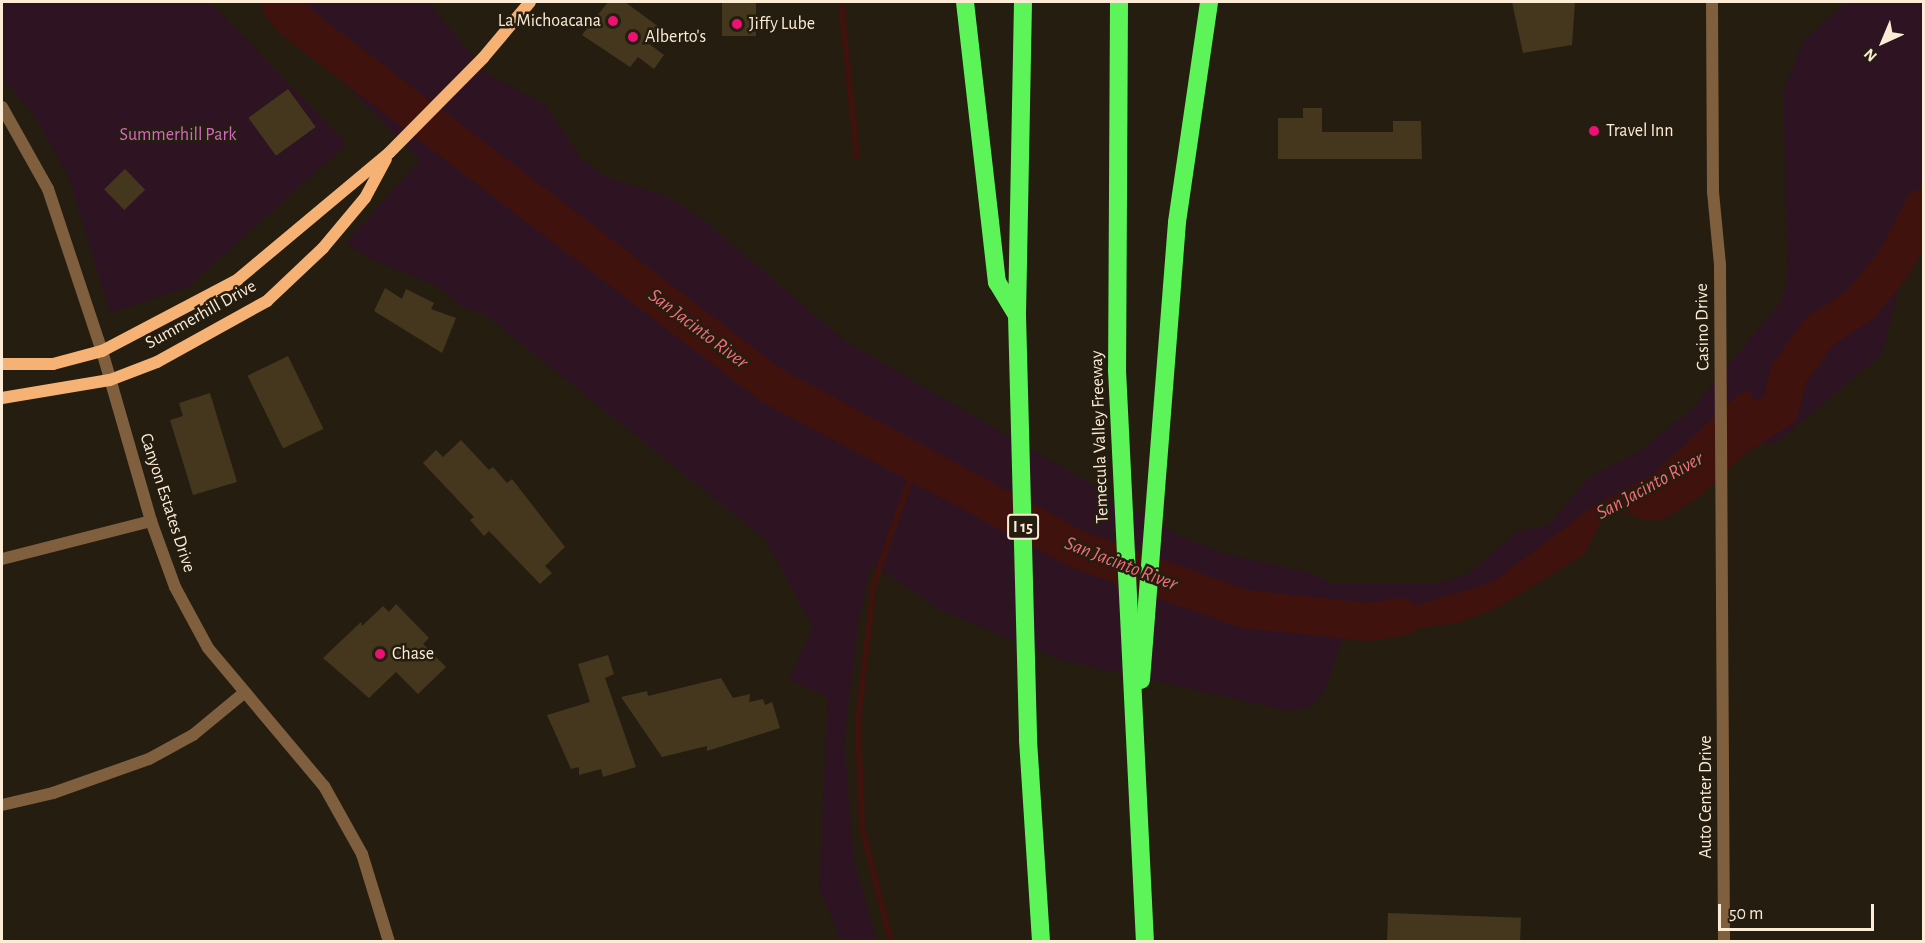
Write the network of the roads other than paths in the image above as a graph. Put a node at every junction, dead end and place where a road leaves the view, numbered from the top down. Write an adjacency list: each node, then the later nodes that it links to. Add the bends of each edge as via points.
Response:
1 (530, 2): 8 (main road, Summerhill Drive, via 483,58)
2 (965, 2): 9 (highway, via 997,282)
3 (1023, 2): 9 (highway, I 15)
4 (1119, 2): 18 (highway, Temecula Valley Freeway, via 1117,370)
5 (1209, 2): 18 (highway, via 1177,222)
6 (1712, 2): 16 (street, Casino Drive, via 1713,192 1720,265)
7 (2, 107): 10 (street, Canyon Estates Drive, via 48,189)
8 (389, 153): 10 (main road, Summerhill Drive, via 237,280); 12 (main road, Summerhill Drive, via 365,198 323,248 267,300 157,362)
9 (1017, 315): 21 (highway, I 15, via 1028,740)
10 (102, 351): 11 (main road, Summerhill Drive, via 53,364); 12 (street, Canyon Estates Drive)
11 (2, 364)
12 (110, 380): 13 (main road, Summerhill Drive); 14 (street, Canyon Estates Drive)
13 (2, 398)
14 (150, 521): 15 (street); 17 (street, Canyon Estates Drive, via 175,587 208,648)
15 (2, 559)
16 (1724, 652): 23 (street, Auto Center Drive)
17 (245, 692): 19 (street, via 193,735 149,759 53,793); 20 (street, Canyon Estates Drive, via 324,786 362,854)
18 (1135, 760): 22 (highway, Temecula Valley Freeway)
19 (2, 805)
20 (389, 942)
21 (1041, 942)
22 (1145, 942)
23 (1724, 942)

